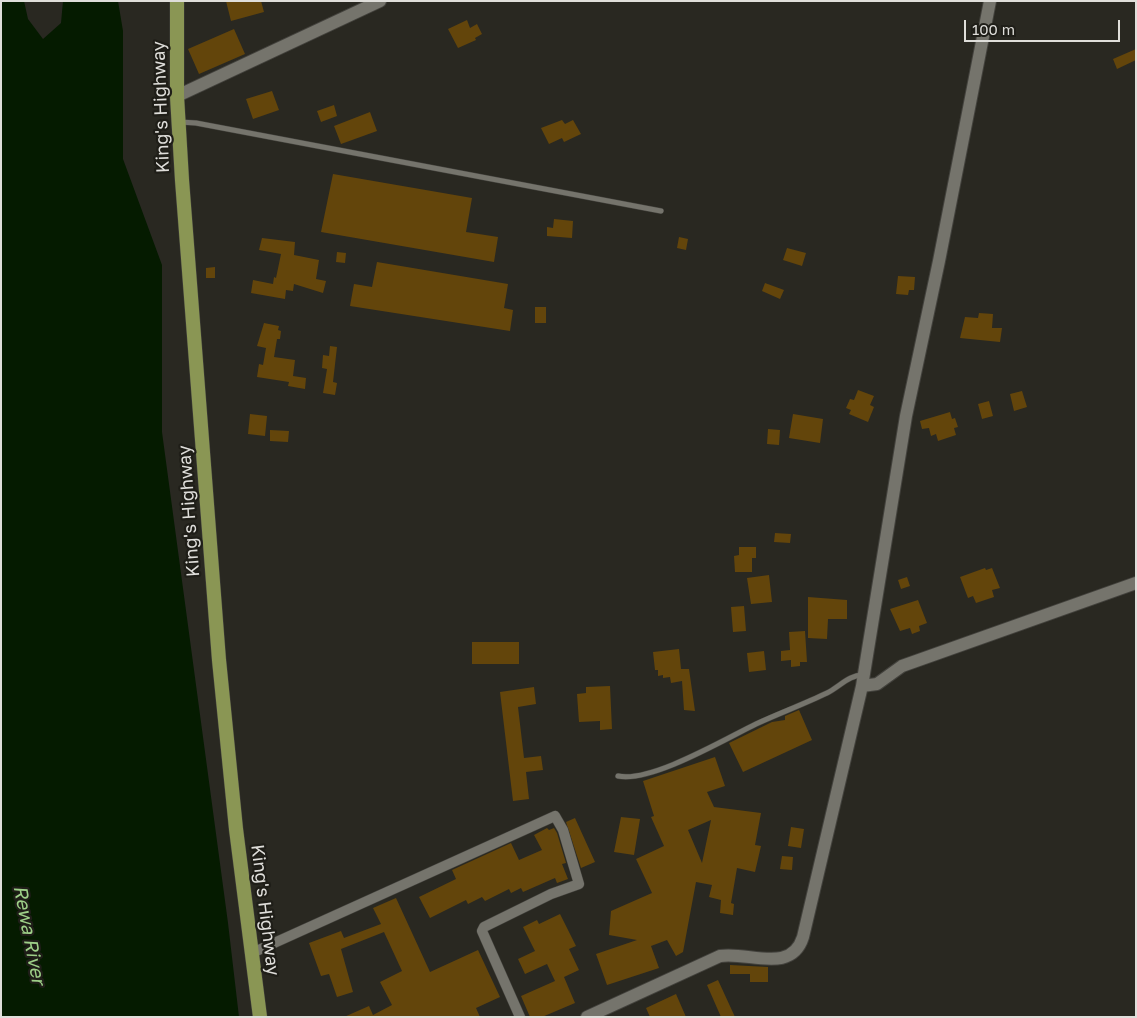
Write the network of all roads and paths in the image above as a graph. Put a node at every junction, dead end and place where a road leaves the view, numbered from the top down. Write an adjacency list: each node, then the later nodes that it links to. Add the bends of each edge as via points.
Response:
1 (177, 1): 4 (highway, King's Highway)
2 (380, 1): 4 (street)
3 (990, 1): 8 (street, via 906,416)
4 (177, 96): 5 (highway, King's Highway)
5 (178, 122): 6 (lane); 10 (highway, King's Highway, via 219,660)
6 (661, 211)
7 (1136, 583): 8 (street, via 902,666 877,684)
8 (863, 681): 9 (lane, via 851,677 829,692 706,750 642,776); 11 (street, via 804,937 796,951 789,957 763,959 731,954 720,956)
9 (618, 776)
10 (252, 953): 12 (highway, King's Highway); 13 (street, via 555,816 563,830 579,884 551,894 484,927 482,931)
11 (592, 1016)
12 (260, 1017)
13 (520, 1017)

